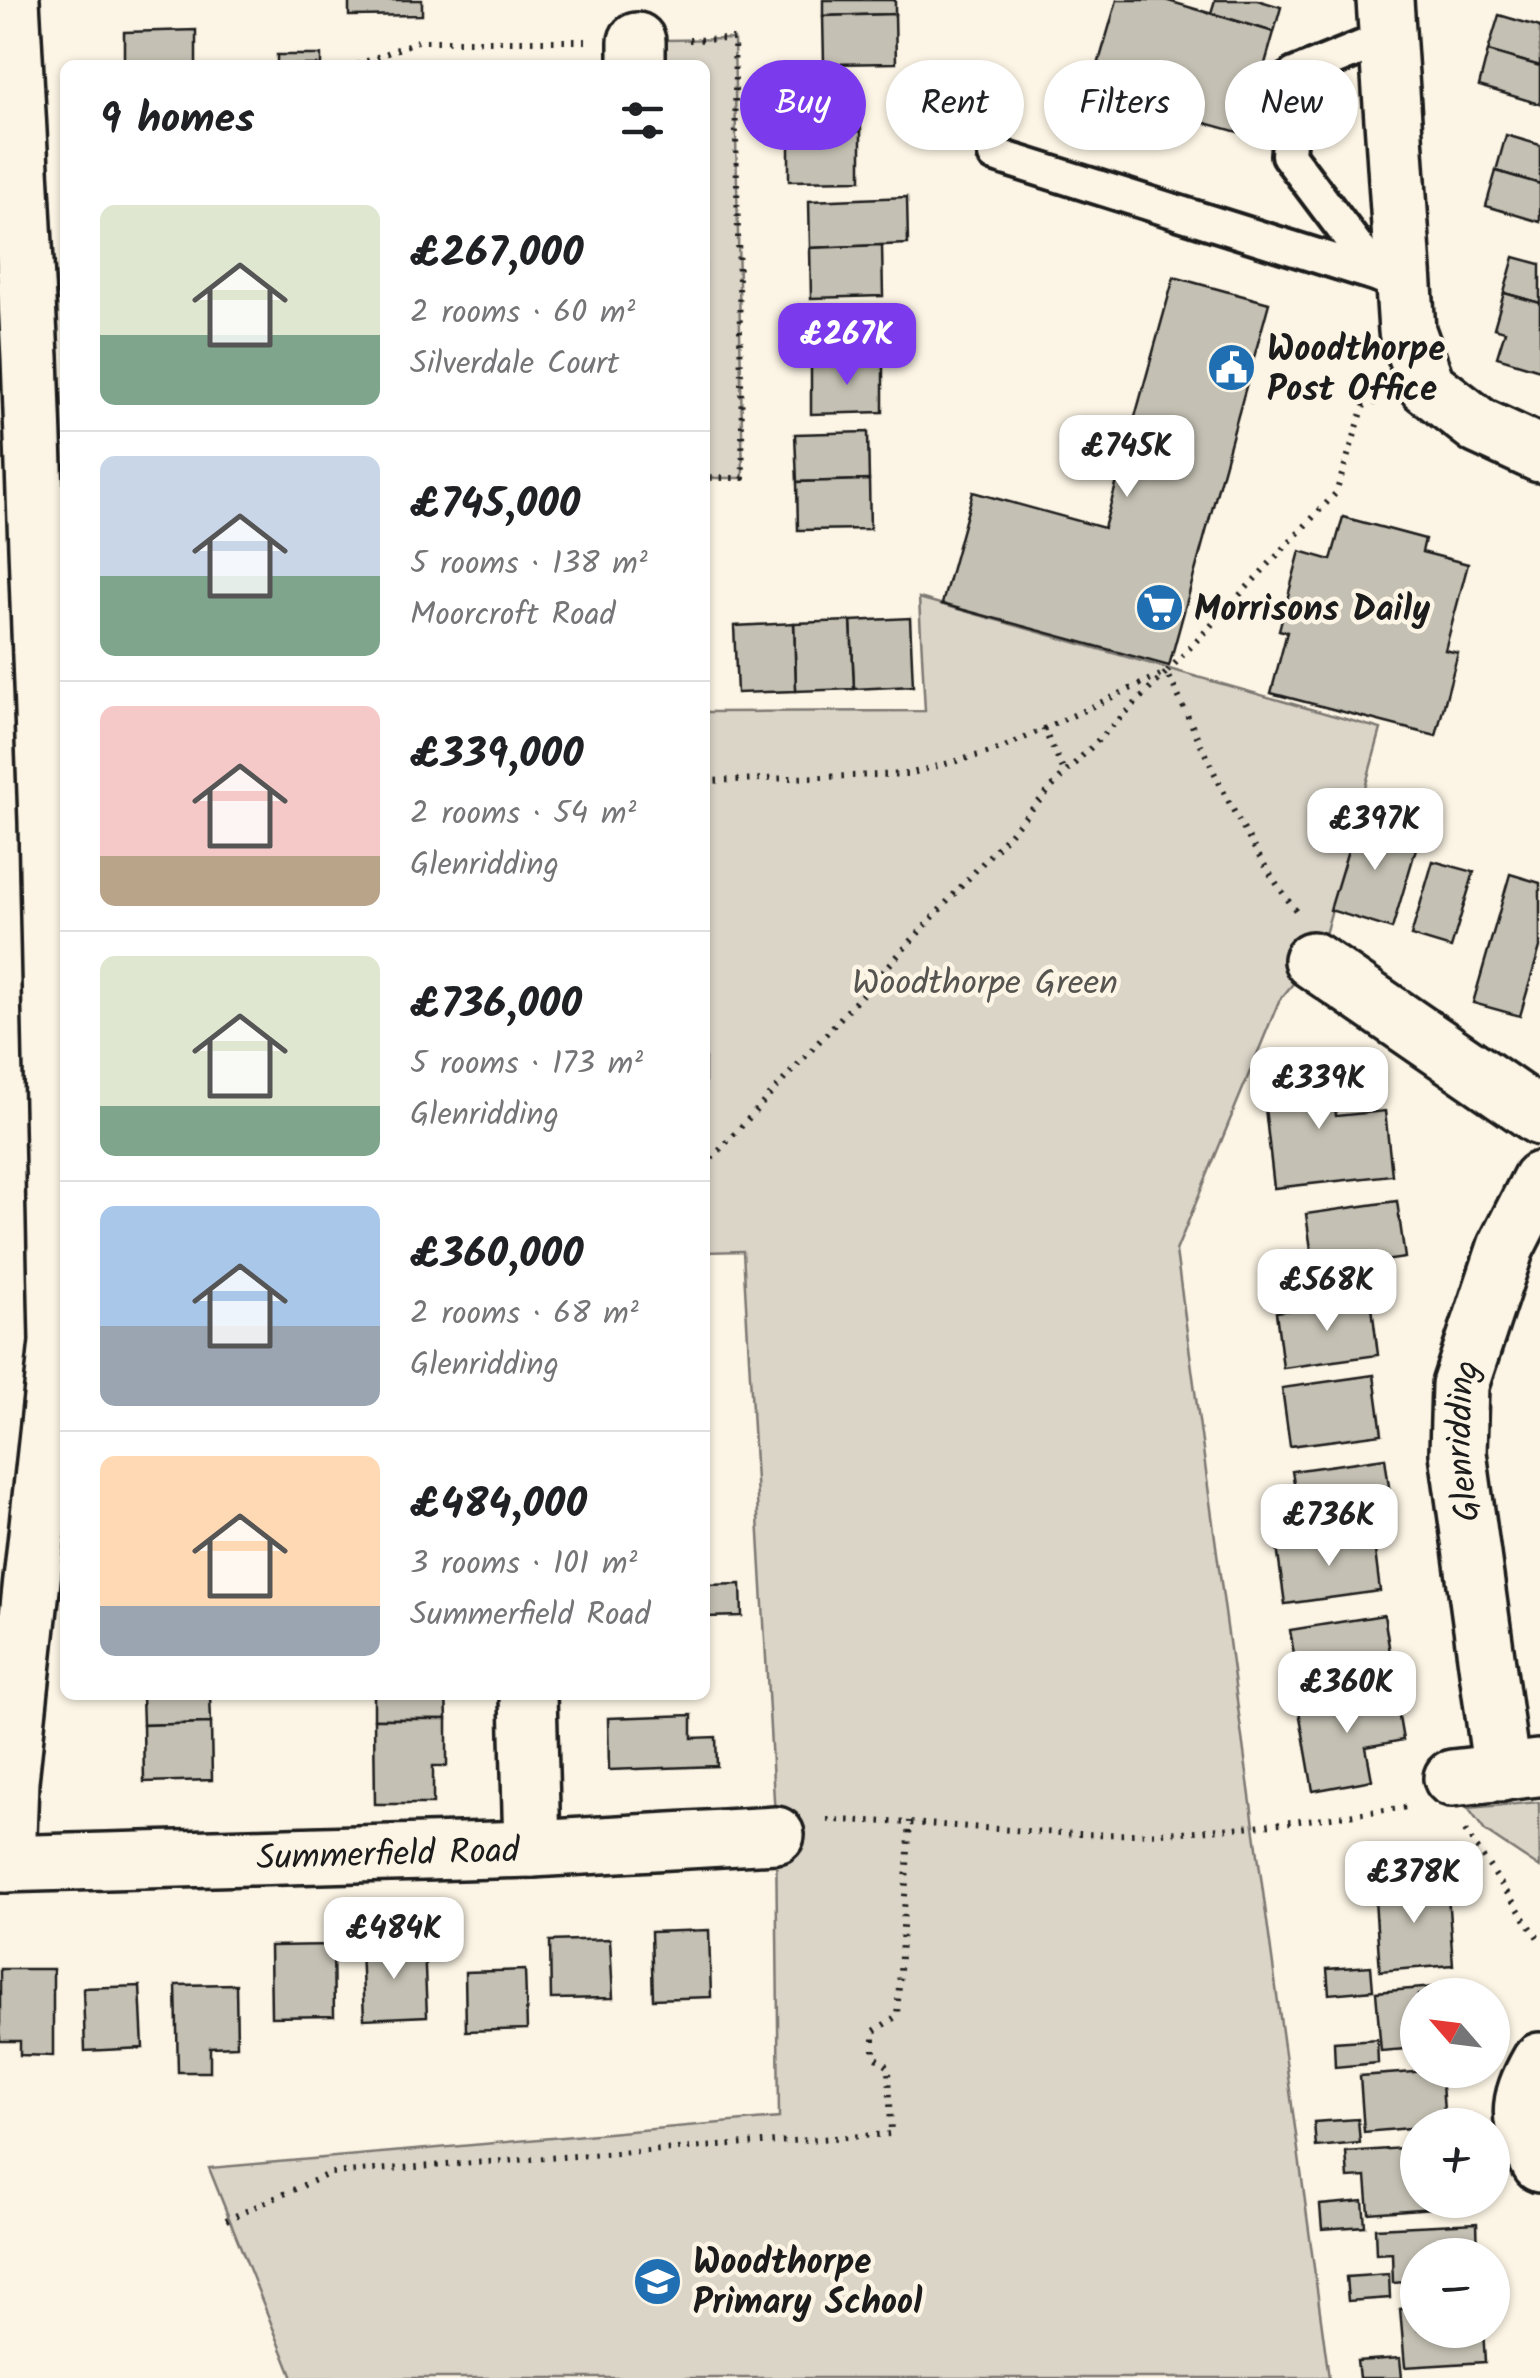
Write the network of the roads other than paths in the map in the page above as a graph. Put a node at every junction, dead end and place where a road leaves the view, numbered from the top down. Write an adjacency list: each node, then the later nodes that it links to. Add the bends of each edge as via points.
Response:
1 (11, 0): 5 (street)
2 (1387, 19): 4 (street); 4 (lane, via 1294,75 1288,155)
3 (995, 156): 4 (lane)
4 (1391, 280): 6 (street, via 1427,386 1479,426)
5 (47, 357): 7 (street)
6 (1540, 454)
7 (24, 821): 15 (street, via 58,1342)
8 (1312, 960): 9 (street)
9 (1540, 1118)
10 (1540, 1180): 12 (street, Glenridding, via 1506,1247 1460,1385 1458,1454)
11 (528, 1700): 14 (street)
12 (1485, 1780)
13 (776, 1835): 14 (street, Summerfield Road)
14 (532, 1849): 15 (street, Summerfield Road)
15 (3, 1864)
16 (1540, 2061): 17 (street, via 1523,2090 1523,2133)
17 (1540, 2164)

